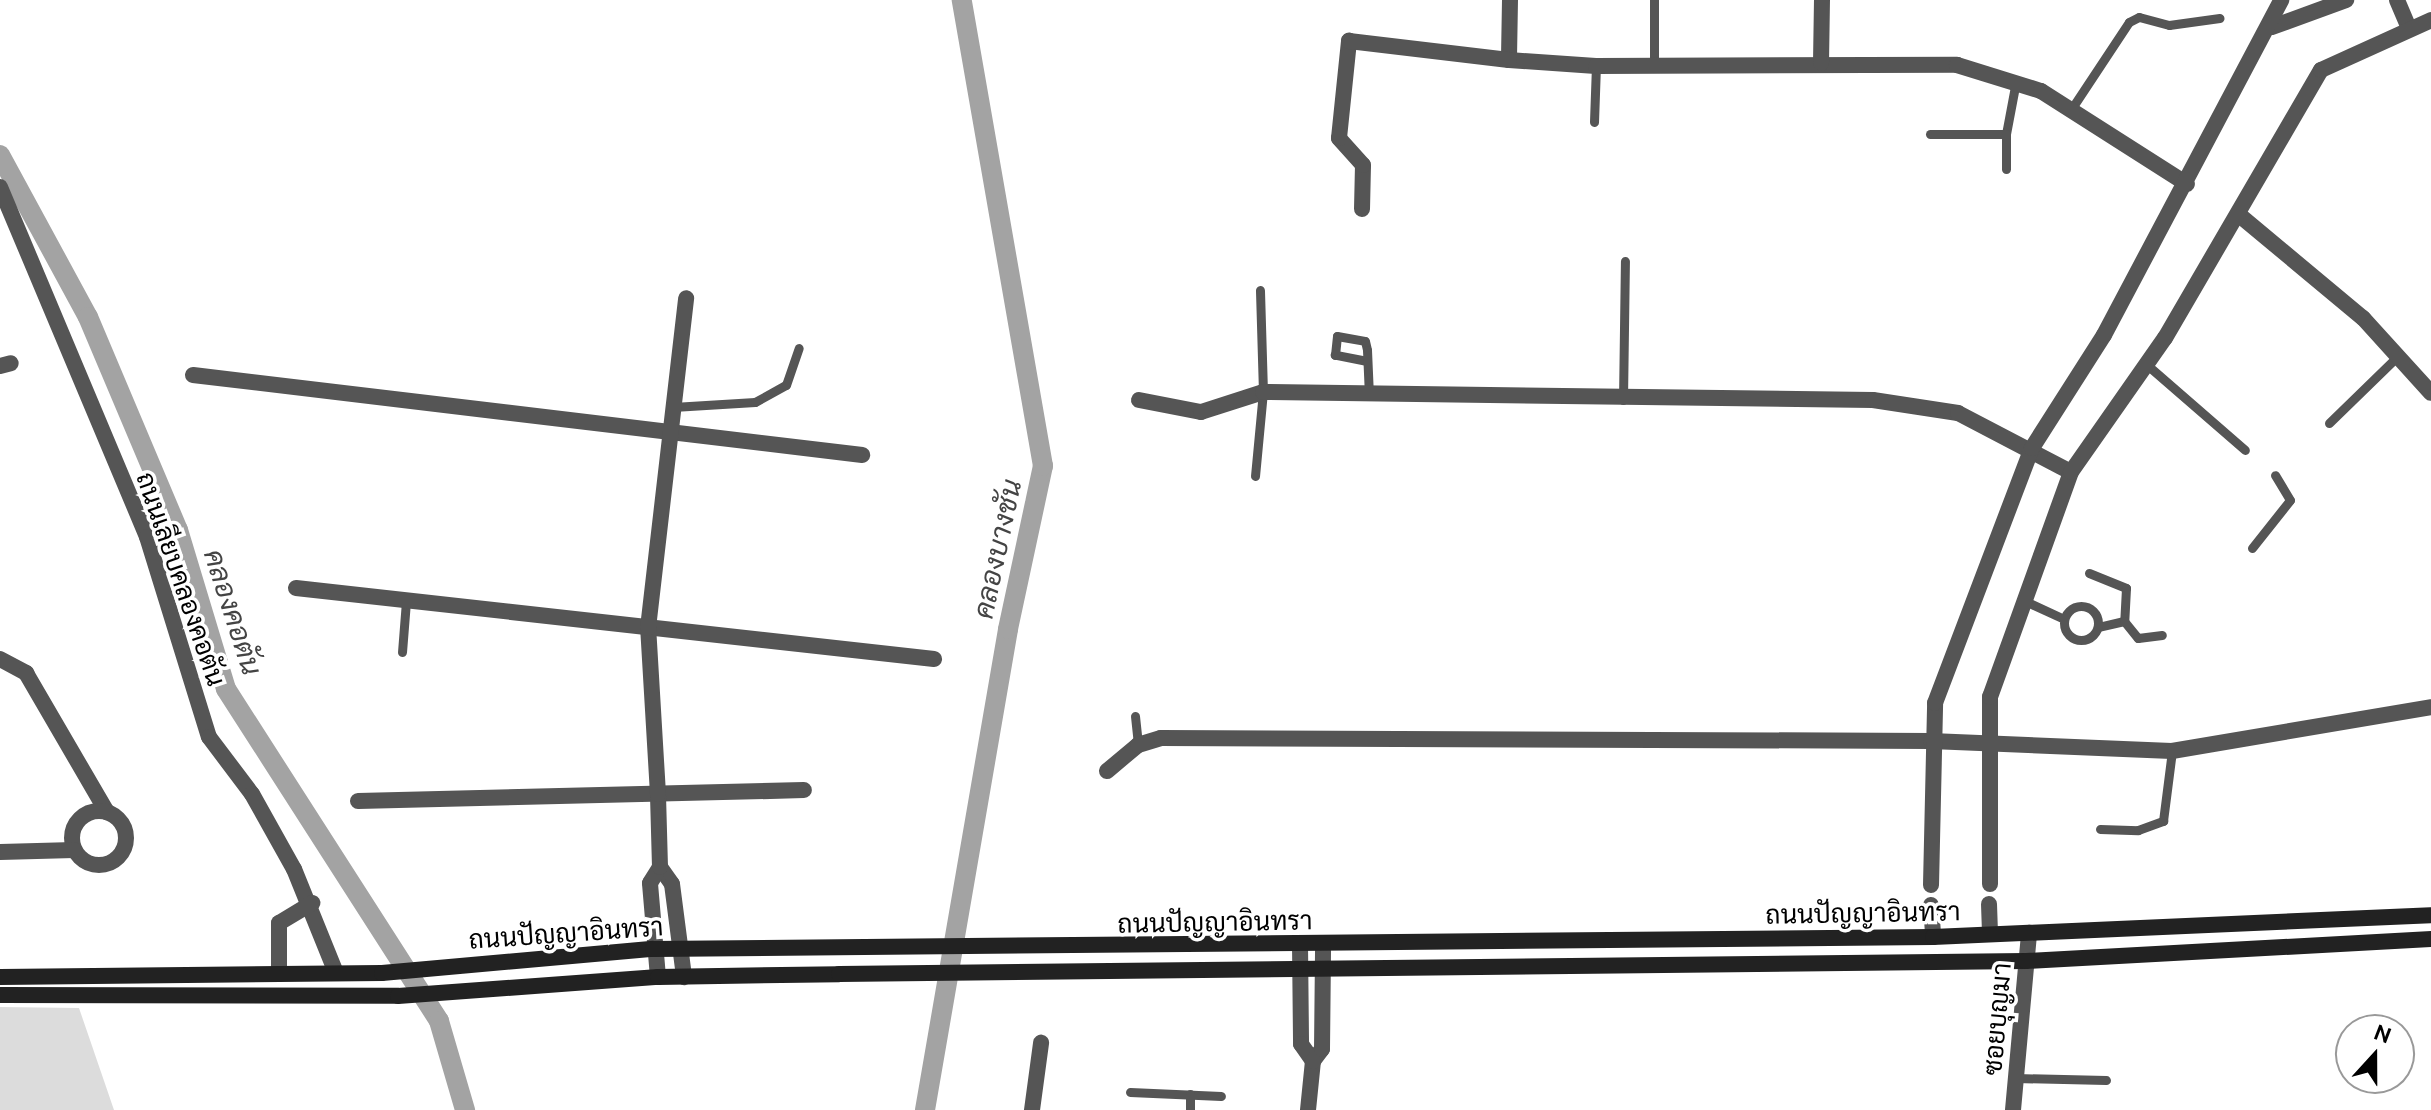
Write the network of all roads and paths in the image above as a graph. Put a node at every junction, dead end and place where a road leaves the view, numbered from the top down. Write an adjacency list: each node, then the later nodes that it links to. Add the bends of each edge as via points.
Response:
1 (1510, 0): 11 (street)
2 (1654, 0): 13 (lane)
3 (1822, 0): 12 (street)
4 (2281, 0): 9 (street)
5 (2346, 0): 9 (street)
6 (2397, 0): 10 (street)
7 (2220, 18): 16 (lane, via 2169,25 2139,17 2129,22)
8 (2431, 20): 10 (street)
9 (2272, 27): 21 (street)
10 (2409, 28): 24 (street, via 2321,70)
11 (1509, 60): 14 (street); 23 (street, via 1349,41 1339,138 1363,165)
12 (1821, 63): 13 (street); 15 (street, via 1957,65)
13 (1654, 65): 14 (street)
14 (1596, 66): 17 (lane)
15 (2016, 81): 16 (street); 19 (lane)
16 (2072, 108): 21 (street)
17 (1594, 122)
18 (1930, 134): 19 (lane)
19 (2006, 134): 20 (lane)
20 (2006, 169)
21 (2187, 184): 41 (street, via 2104,335)
22 (0, 187): 77 (street, ถนนเลียบคลองคอตัน, via 147,537 209,737 252,794)
23 (1362, 209)
24 (2238, 214): 29 (street, via 2317,275); 31 (street)
25 (1625, 261): 37 (lane)
26 (1260, 290): 33 (lane)
27 (686, 298): 38 (street)
28 (799, 348): 38 (lane, via 786,385 755,402)
29 (2398, 356): 34 (street); 39 (lane)
30 (1367, 361): 35 (lane)
31 (2146, 364): 42 (lane); 44 (street)
32 (193, 375): 40 (street)
33 (1263, 392): 35 (street); 36 (street, via 1201,412); 46 (lane)
34 (2431, 393)
35 (1369, 395): 37 (street)
36 (1139, 400)
37 (1623, 400): 41 (street, via 1925,404)
38 (673, 407): 40 (street)
39 (2329, 423)
40 (671, 433): 43 (street); 55 (street)
41 (2032, 448): 44 (street); 62 (street, via 1935,703)
42 (2245, 450)
43 (862, 455)
44 (2071, 472): 51 (street)
45 (2275, 475): 47 (lane, via 2290,500)
46 (1255, 476)
47 (2252, 548)
48 (2089, 573): 53 (lane, via 2126,588)
49 (296, 588): 50 (street)
50 (406, 601): 55 (street); 57 (lane)
51 (2025, 601): 52 (lane); 64 (street, via 1990,697)
52 (2064, 619): 54 (lane, via 2072,608 2086,607 2096,615); 54 (lane, via 2066,632 2077,640 2090,639)
53 (2124, 621): 54 (lane); 56 (lane, via 2138,638)
54 (2098, 627)
55 (648, 628): 59 (street); 68 (street)
56 (2162, 635)
57 (402, 652)
58 (0, 659): 70 (street, via 26,673)
59 (934, 659)
60 (2431, 707): 65 (street)
61 (1135, 716): 63 (lane)
62 (1931, 741): 63 (street, via 1161,738); 64 (street); 76 (street)
63 (1138, 745): 66 (street)
64 (1992, 745): 65 (street); 75 (street)
65 (2172, 751): 71 (lane, via 2163,821 2138,830)
66 (1107, 771)
67 (804, 790): 68 (street)
68 (658, 794): 69 (street); 74 (street)
69 (358, 801)
70 (107, 812): 72 (street, via 89,812 75,824); 72 (street, via 125,830 120,856 95,865)
71 (2100, 829)
72 (74, 850): 73 (street)
73 (0, 852)
74 (660, 867): 87 (street, via 672,884); 88 (street, via 650,883)
75 (1990, 884)
76 (1931, 885)
77 (312, 903): 91 (street, ถนนเลียบคลองคอตัน); 93 (street, via 279,923)
78 (1989, 904): 81 (street)
79 (1931, 905): 83 (street)
80 (2431, 915): 82 (main road, ถนนปัญญาอินทรา)
81 (1990, 933): 82 (main road, ถนนปัญญาอินทรา); 83 (main road, ถนนปัญญาอินทรา)
82 (2029, 933): 89 (street, ซอยบุญมา)
83 (1933, 937): 86 (main road, ถนนปัญญาอินทรา)
84 (2431, 939): 89 (main road, ถนนปัญญาอินทรา)
85 (1300, 944): 86 (main road, ถนนปัญญาอินทรา); 87 (main road, ถนนปัญญาอินทรา); 90 (street)
86 (1323, 945): 92 (street)
87 (680, 948): 88 (main road, ถนนปัญญาอินทรา); 97 (street)
88 (653, 949): 91 (main road, ถนนปัญญาอินทรา); 96 (street)
89 (2026, 961): 92 (main road, ถนนปัญญาอินทรา); 102 (street, ซอยบุญมา)
90 (1299, 971): 92 (main road, ถนนปัญญาอินทรา); 97 (main road, ถนนปัญญาอินทรา); 101 (street, via 1301,1044)
91 (336, 973): 93 (main road, ถนนปัญญาอินทรา)
92 (1320, 973): 101 (street, via 1322,1049)
93 (279, 974): 94 (main road, ถนนปัญญาอินทรา)
94 (123, 975): 95 (main road, ถนนปัญญาอินทรา); 99 (main road)
95 (0, 977)
96 (658, 977): 97 (main road, ถนนปัญญาอินทรา); 99 (main road, ถนนปัญญาอินทรา, via 398,996)
97 (684, 977)
98 (0, 995): 99 (main road, ถนนปัญญาอินทรา)
99 (122, 996)
100 (1041, 1043): 107 (street)
101 (1313, 1061): 109 (street)
102 (2016, 1078): 103 (lane); 110 (street, ซอยบุญมา)
103 (2106, 1080)
104 (1130, 1092): 105 (lane)
105 (1190, 1094): 106 (lane); 108 (lane)
106 (1221, 1096)
107 (1032, 1110)
108 (1190, 1110)
109 (1308, 1110)
110 (2013, 1110)

